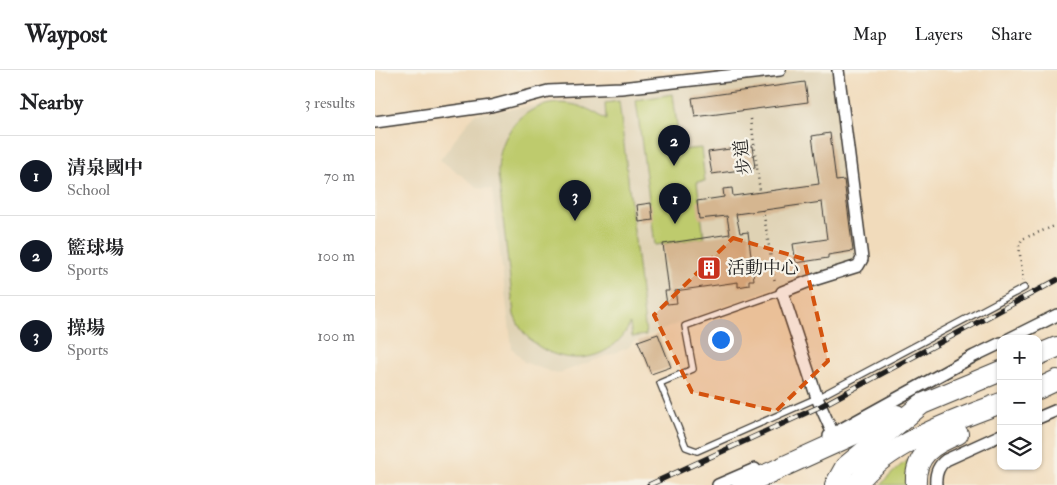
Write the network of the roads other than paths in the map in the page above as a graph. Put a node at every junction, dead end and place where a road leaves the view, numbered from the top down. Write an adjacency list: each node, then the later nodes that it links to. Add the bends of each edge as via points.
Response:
1 (780, 70): 3 (street, via 621,88 549,91 491,106)
2 (838, 70): 5 (street, via 862,259 858,266)
3 (375, 122)
4 (1024, 288): 14 (lane)
5 (782, 292): 14 (street); 14 (lane, via 685,326 693,369 660,383 685,448 697,451)
6 (1057, 315): 7 (street)
7 (1017, 335)
8 (997, 345): 20 (street)
9 (1057, 347): 10 (highway)
10 (1042, 353)
11 (997, 373): 15 (highway)
12 (1057, 380): 13 (highway)
13 (1042, 387)
14 (817, 398): 20 (street)
15 (922, 404): 23 (highway); 24 (highway, via 845,467)
16 (997, 405): 25 (highway, via 907,443 887,456)
17 (1057, 410): 19 (street)
18 (997, 412): 26 (highway, via 938,442 921,458)
19 (1042, 416)
20 (833, 434): 22 (street)
21 (997, 437): 27 (street, via 946,460 937,471)
22 (718, 485)
23 (743, 485)
24 (835, 485)
25 (856, 485)
26 (916, 485)
27 (936, 485)

